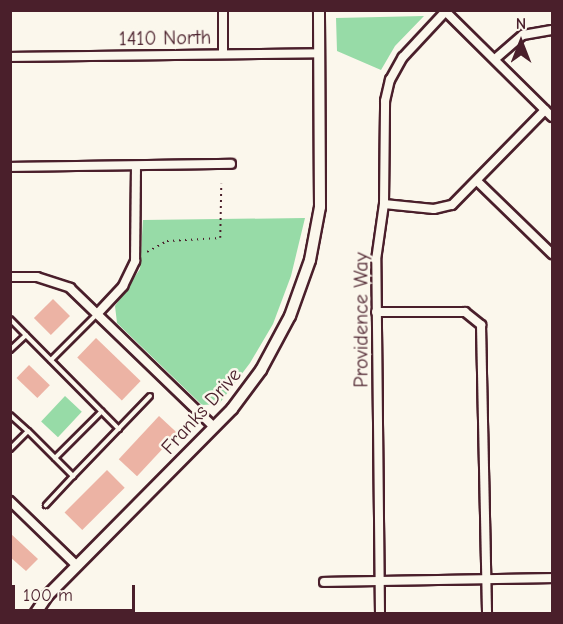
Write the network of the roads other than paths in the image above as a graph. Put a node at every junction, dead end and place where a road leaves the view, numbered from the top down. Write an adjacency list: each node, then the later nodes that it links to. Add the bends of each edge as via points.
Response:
1 (223, 10): 6 (street)
2 (319, 10): 5 (street, Franks Drive)
3 (445, 11): 8 (street); 15 (street, Providence Way, via 402,57 390,80 384,108)
4 (552, 30): 8 (street, via 523,35)
5 (319, 53): 6 (street, 1410 North); 27 (street, Franks Drive, via 321,189 310,260 272,352)
6 (223, 54): 7 (street, 1410 North)
7 (10, 57)
8 (495, 59): 9 (street)
9 (545, 110): 10 (street); 14 (street)
10 (552, 117)
11 (231, 164): 12 (street)
12 (136, 166): 13 (street); 19 (street, via 135,261 123,286)
13 (10, 167)
14 (477, 181): 15 (street, via 443,208); 16 (street)
15 (384, 204): 18 (street, Providence Way, via 376,260)
16 (552, 254)
17 (10, 277): 19 (street, via 59,283)
18 (376, 312): 37 (street, via 461,312 476,318 483,334); 38 (street, Providence Way)
19 (98, 313): 23 (lane); 27 (street)
20 (10, 319): 21 (lane)
21 (26, 335): 22 (lane); 23 (lane)
22 (10, 350)
23 (51, 360): 25 (lane)
24 (150, 396): 28 (lane)
25 (102, 411): 28 (lane); 31 (lane)
26 (10, 414): 29 (lane)
27 (214, 428): 35 (street, Franks Drive)
28 (119, 429): 32 (lane)
29 (28, 431): 30 (lane); 31 (lane)
30 (10, 449)
31 (56, 458): 32 (lane)
32 (73, 476): 34 (lane)
33 (10, 501): 35 (street)
34 (46, 505)
35 (77, 566): 40 (street, Franks Drive)
36 (552, 578): 37 (street)
37 (487, 579): 38 (street); 42 (street)
38 (380, 580): 39 (street); 41 (street, Providence Way)
39 (324, 582)
40 (35, 614)
41 (380, 614)
42 (488, 614)

